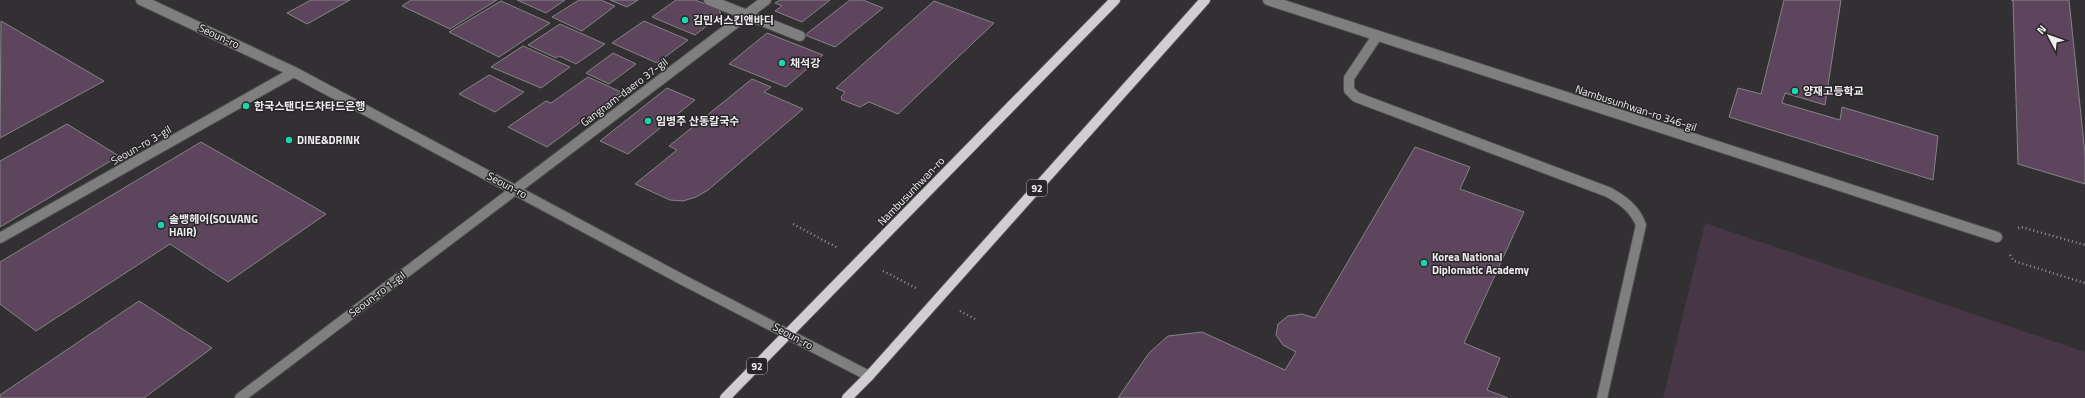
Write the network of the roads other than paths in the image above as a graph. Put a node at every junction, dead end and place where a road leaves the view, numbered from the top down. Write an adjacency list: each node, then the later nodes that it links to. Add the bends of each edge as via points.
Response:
1 (141, 0): 10 (street, Seoun-ro)
2 (709, 0): 7 (street)
3 (766, 0): 7 (street, Gangnam-daero 37-gil)
4 (1115, 0): 14 (main road, Nambusunhwan-ro / 92)
5 (1205, 0): 15 (main road, 92)
6 (1268, 0): 9 (street, Nambusunhwan-ro 346-gil)
7 (747, 14): 8 (street); 11 (street, Gangnam-daero 37-gil)
8 (800, 36)
9 (1377, 36): 12 (street, Nambusunhwan-ro 346-gil); 19 (street, via 1349,78 1349,90 1356,97 1608,192 1625,202 1637,216 1641,225)
10 (294, 72): 11 (street, Seoun-ro); 13 (street, Seoun-ro 3-gil)
11 (515, 189): 14 (street, Seoun-ro, via 683,280); 16 (street, Seoun-ro 1-gil)
12 (1997, 237)
13 (0, 238)
14 (790, 334): 15 (street, Seoun-ro); 17 (main road, Nambusunhwan-ro / 92)
15 (869, 376): 18 (main road, 92)
16 (240, 398)
17 (725, 398)
18 (847, 398)
19 (1602, 398)

